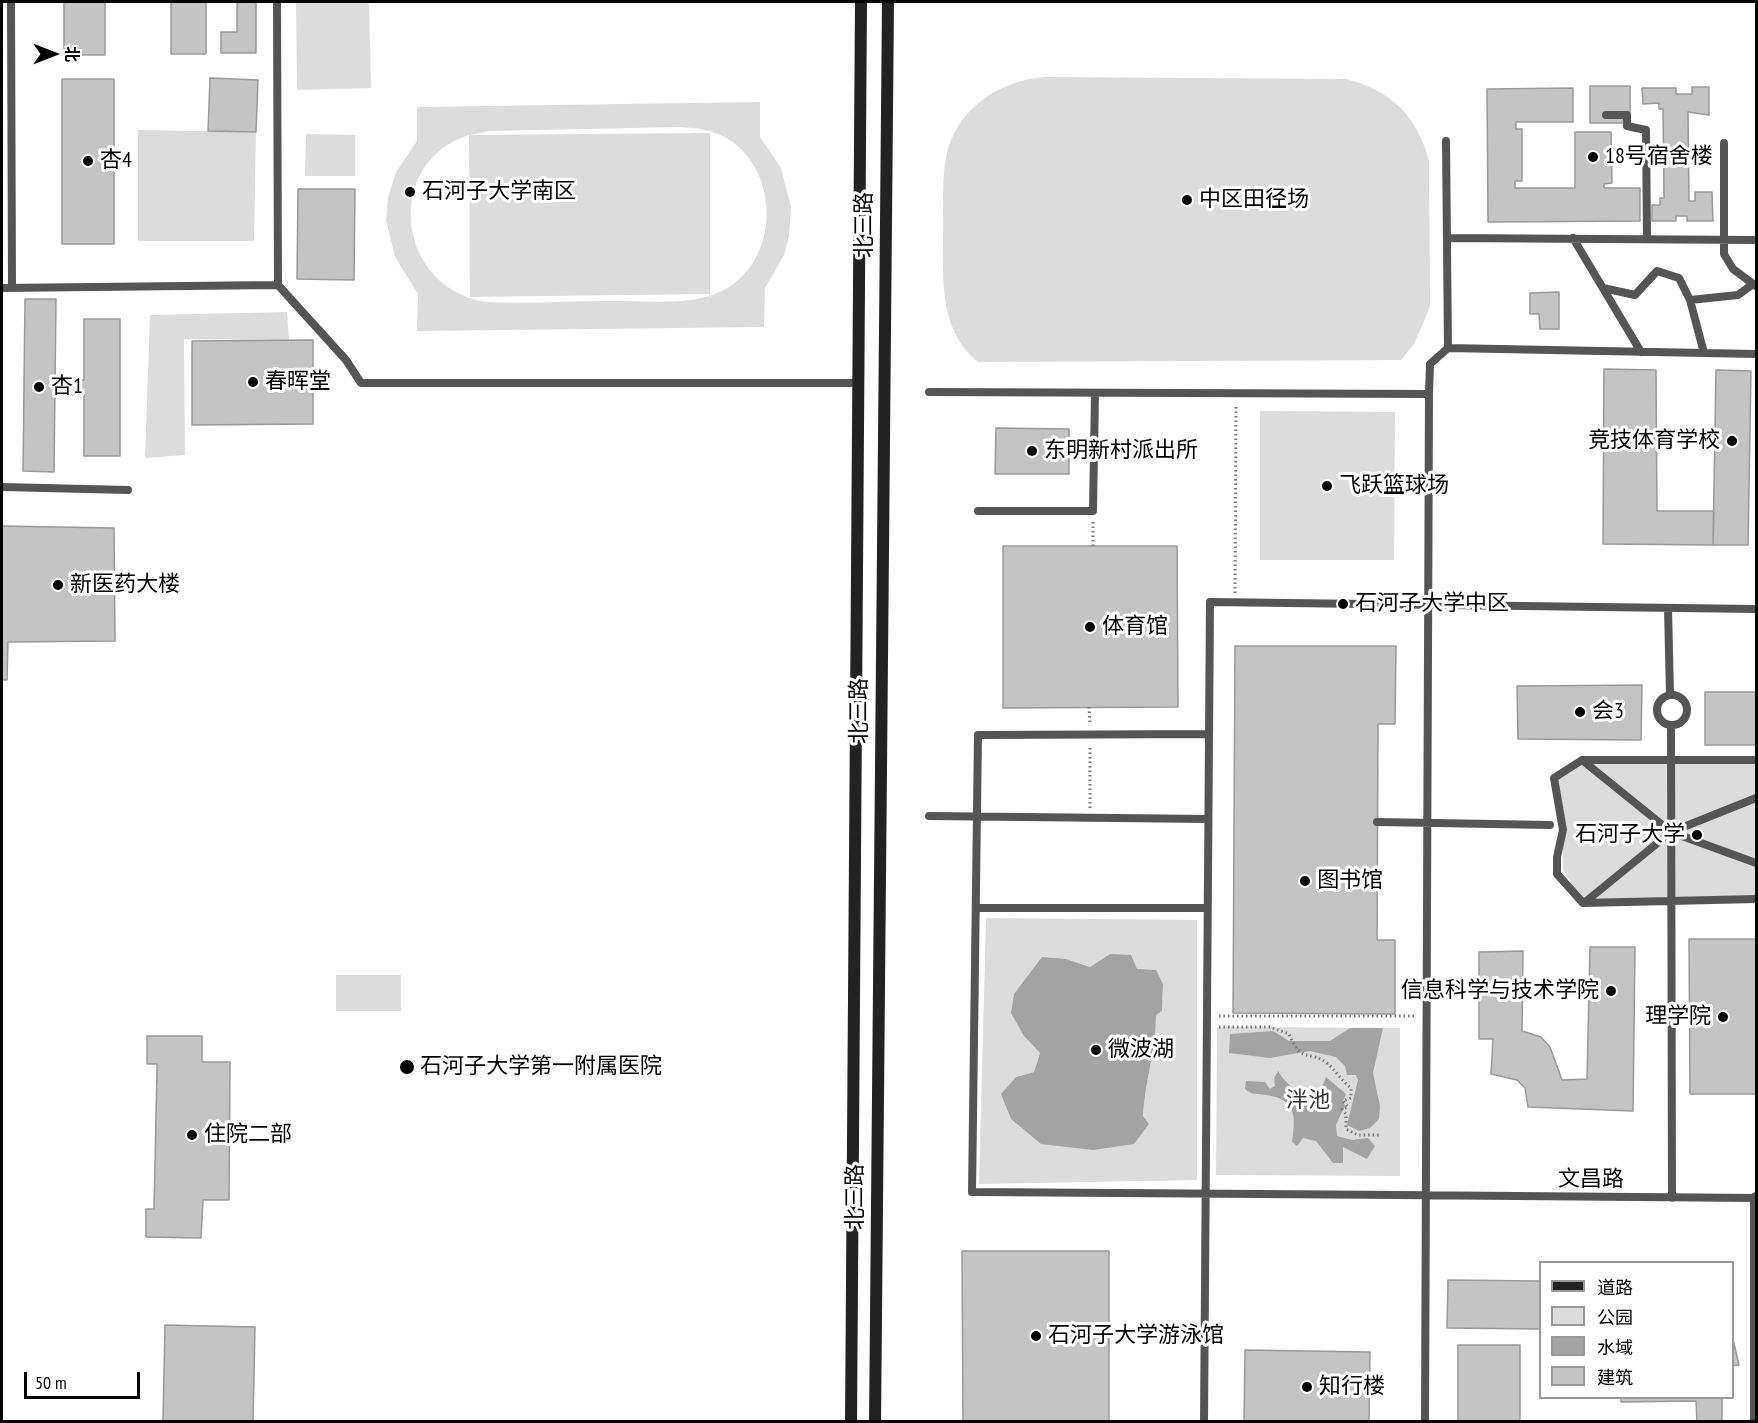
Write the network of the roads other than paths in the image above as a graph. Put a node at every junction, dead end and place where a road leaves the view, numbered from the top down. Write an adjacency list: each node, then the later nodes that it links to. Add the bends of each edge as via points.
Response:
1 (11, 2): 16 (lane)
2 (277, 2): 13 (lane)
3 (861, 2): 23 (main road, 北三路)
4 (888, 2): 58 (main road, 北三路)
5 (1606, 115): 10 (lane, via 1627,115 1627,126 1646,130)
6 (1446, 141): 8 (lane)
7 (1724, 143): 11 (lane)
8 (1448, 238): 9 (lane); 19 (lane)
9 (1573, 238): 10 (lane); 17 (lane)
10 (1647, 239): 11 (lane)
11 (1723, 239): 12 (lane); 14 (lane, via 1724,254 1732,268)
12 (1756, 240)
13 (278, 285): 16 (lane); 23 (lane, via 346,360 361,383)
14 (1755, 285): 18 (lane, via 1738,295)
15 (2, 288): 16 (lane)
16 (12, 288)
17 (1603, 288): 18 (lane, via 1635,295 1657,271 1679,278); 20 (lane)
18 (1690, 300): 21 (lane)
19 (1448, 348): 20 (lane); 26 (lane, via 1430,364)
20 (1641, 352): 21 (lane)
21 (1704, 353): 22 (lane)
22 (1756, 354)
23 (857, 383): 57 (main road, 北三路)
24 (929, 392): 25 (lane)
25 (1095, 393): 26 (lane); 29 (lane, via 1094,511)
26 (1429, 394): 30 (lane)
27 (2, 487): 28 (lane)
28 (128, 490)
29 (978, 511)
30 (1430, 605): 31 (lane); 35 (lane, via 1210,602); 44 (lane)
31 (1668, 608): 32 (lane); 33 (lane)
32 (1756, 609)
33 (1670, 695): 34 (lane, via 1659,702 1657,710 1663,722); 34 (lane, via 1680,698 1686,707 1681,721)
34 (1671, 725): 37 (lane)
35 (1209, 734): 41 (lane, via 978,735); 42 (lane)
36 (1582, 760): 37 (lane); 46 (lane); 50 (lane, via 1554,778 1563,830 1557,874)
37 (1671, 760): 38 (lane); 46 (lane)
38 (1756, 760)
39 (1756, 798): 46 (lane)
40 (929, 816): 41 (lane)
41 (977, 817): 42 (lane); 51 (lane)
42 (1208, 819): 52 (lane)
43 (1377, 822): 44 (lane)
44 (1428, 823): 45 (lane); 54 (lane)
45 (1550, 825)
46 (1671, 832): 47 (lane); 49 (lane); 50 (lane)
47 (1756, 863)
48 (1756, 899): 49 (lane)
49 (1672, 901): 50 (lane); 55 (lane)
50 (1583, 903)
51 (976, 908): 52 (lane); 53 (lane, 文昌路, via 972,1192)
52 (1207, 908): 53 (lane)
53 (1206, 1192): 54 (lane, 文昌路); 59 (lane)
54 (1426, 1198): 55 (lane, 文昌路); 60 (lane)
55 (1672, 1198): 56 (lane, 文昌路)
56 (1756, 1198): 61 (street)
57 (851, 1422)
58 (875, 1422)
59 (1204, 1422)
60 (1425, 1422)
61 (1756, 1422)

